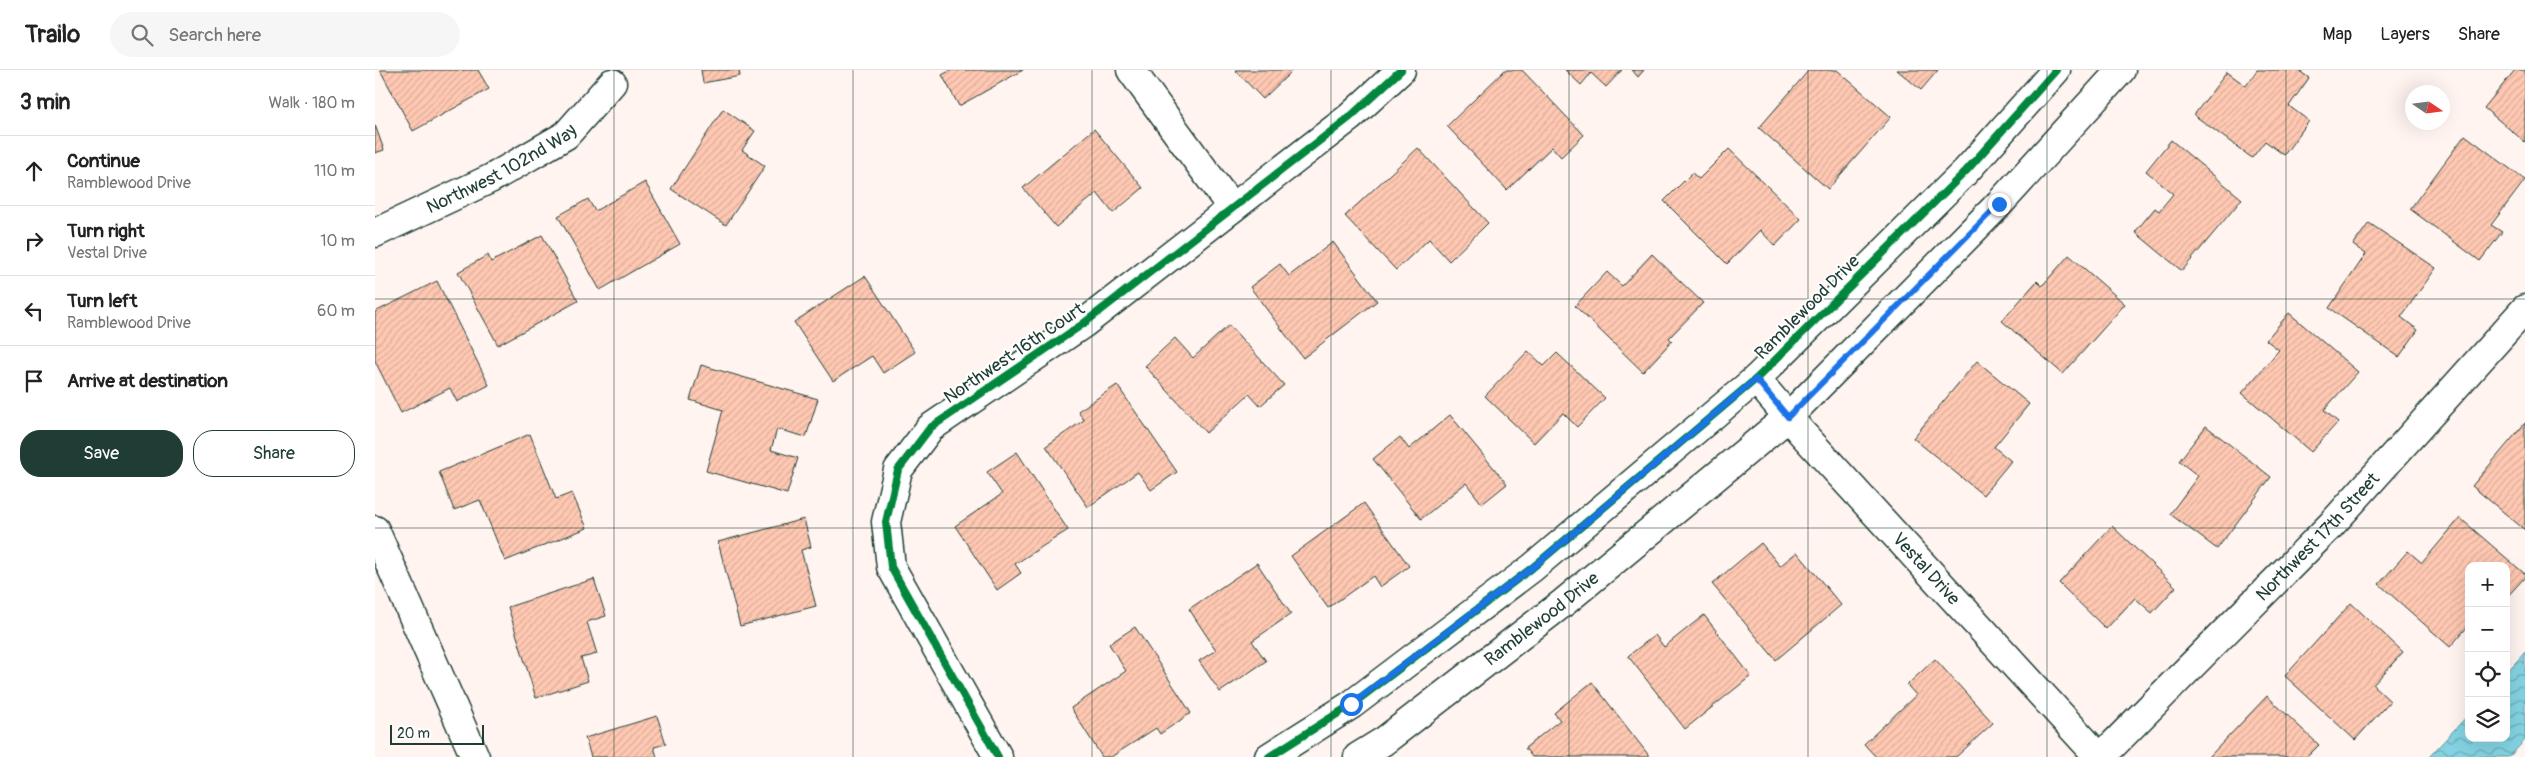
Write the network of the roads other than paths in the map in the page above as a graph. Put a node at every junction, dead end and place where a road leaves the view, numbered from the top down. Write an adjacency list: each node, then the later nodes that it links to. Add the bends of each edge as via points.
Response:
1 (1131, 70): 6 (street)
2 (1401, 70): 6 (street, Northwest 16th Court, via 1350,117)
3 (2056, 70): 9 (street, Ramblewood Drive, via 1966,171)
4 (2121, 70): 10 (street, Ramblewood Drive, via 1999,204)
5 (611, 83): 7 (street, Northwest 102nd Way, via 566,135 492,178)
6 (1232, 208): 13 (street, Northwest 16th Court, via 1083,324 930,428 898,470 886,522 891,567)
7 (375, 232)
8 (2525, 310): 16 (street, Northwest 17th Street, via 2332,524)
9 (1756, 379): 10 (street, Vestal Drive); 14 (street, Ramblewood Drive, via 1532,568 1351,704)
10 (1788, 417): 15 (street, Ramblewood Drive, via 1563,603 1384,741); 16 (street, Vestal Drive)
11 (375, 530): 12 (street)
12 (475, 757)
13 (998, 757)
14 (1269, 757)
15 (1358, 757)
16 (2100, 757)

